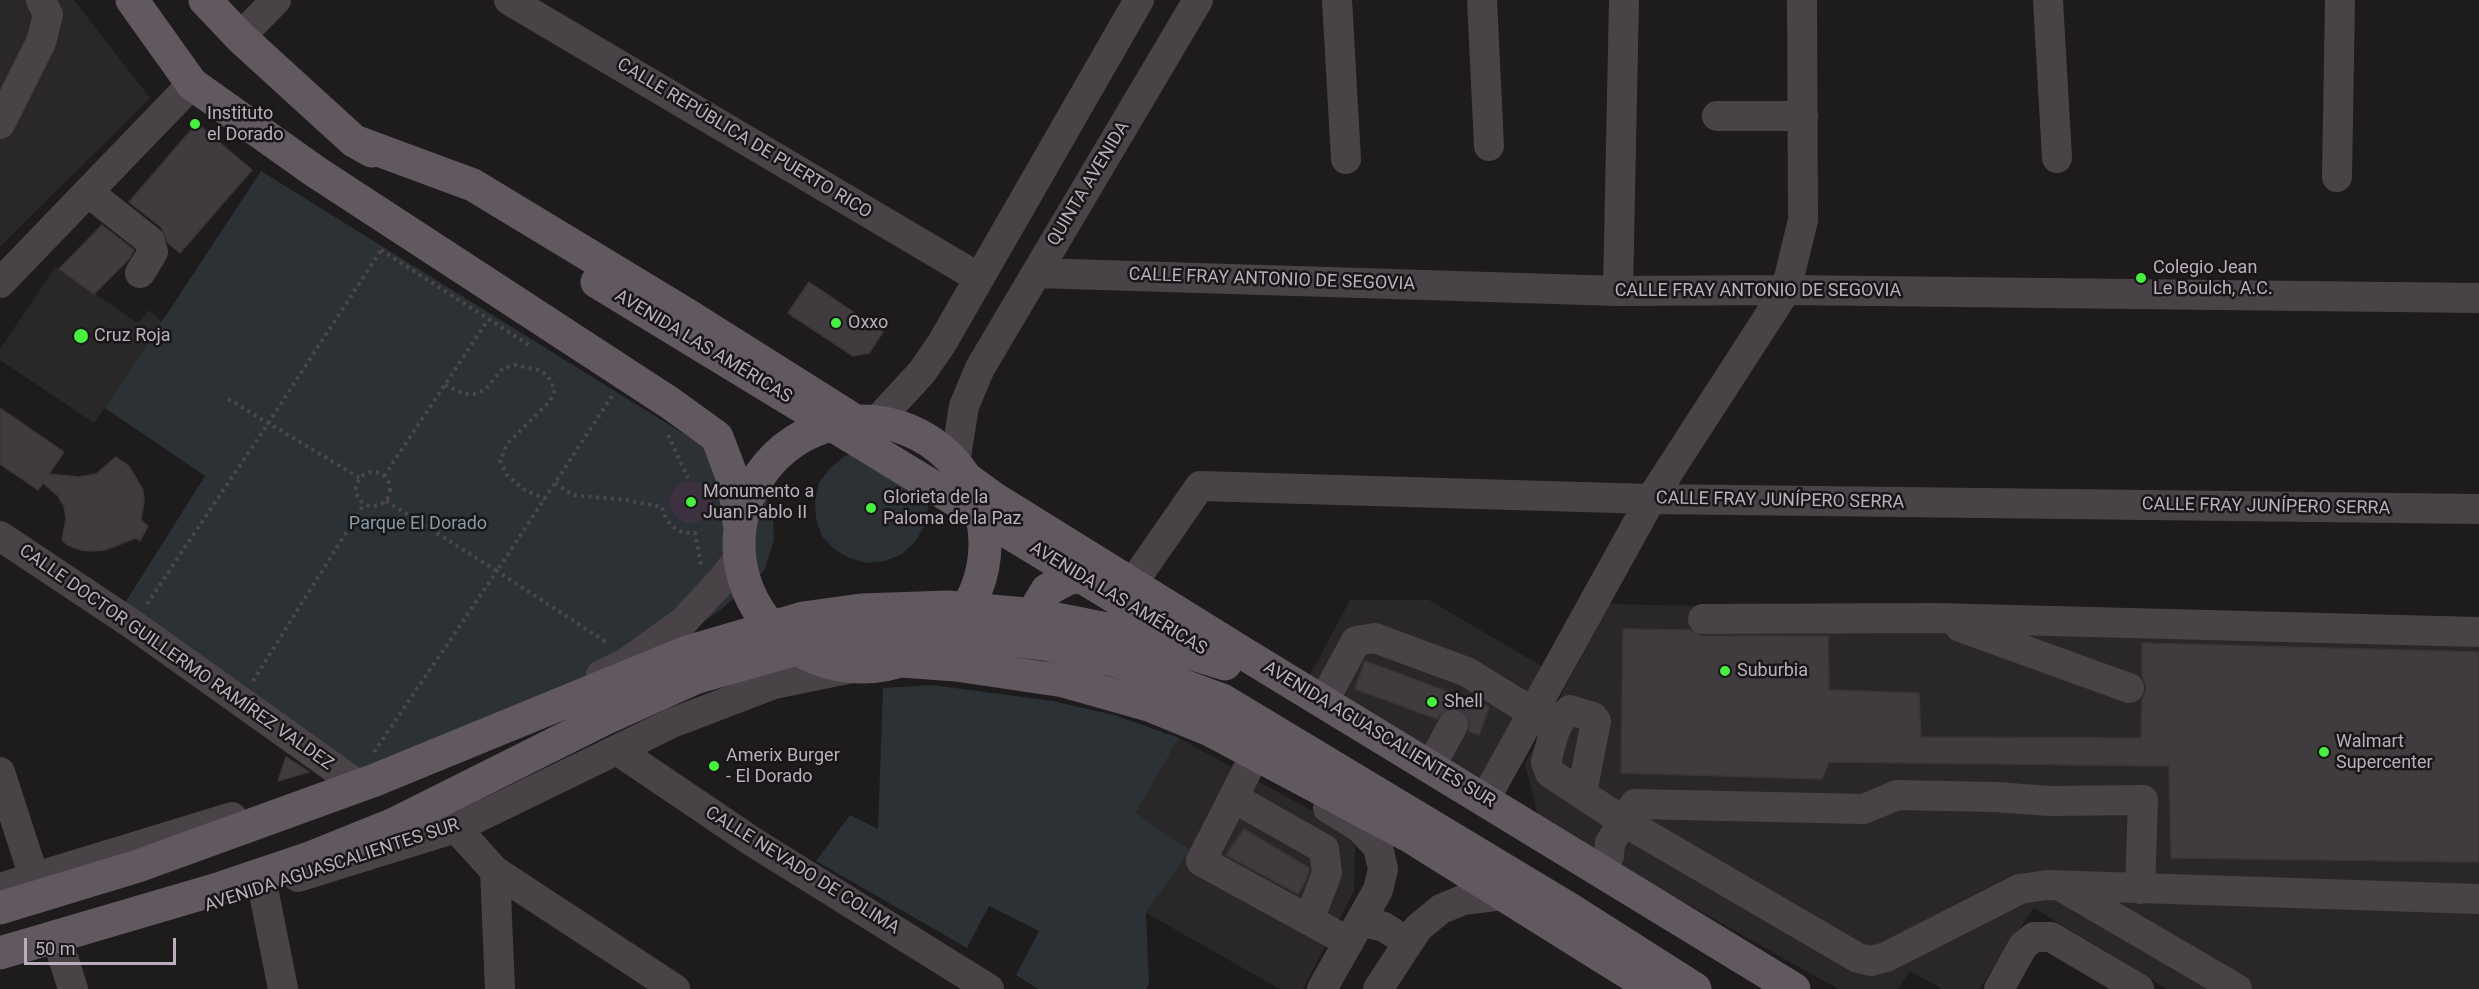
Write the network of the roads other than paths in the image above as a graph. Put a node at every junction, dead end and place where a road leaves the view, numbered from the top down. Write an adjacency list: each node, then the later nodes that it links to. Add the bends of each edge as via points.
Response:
1 (41, 0): 18 (street, via 48,15 41,42)
2 (132, 0): 15 (main road)
3 (205, 0): 14 (main road, AVENIDA LAS AMÉRICAS)
4 (276, 0): 14 (street)
5 (509, 0): 27 (street, CALLE REPÚBLICA DE PUERTO RICO)
6 (1140, 0): 27 (street)
7 (1198, 0): 26 (street, QUINTA AVENIDA)
8 (1336, 0): 22 (street)
9 (1482, 0): 20 (street)
10 (1624, 0): 30 (street)
11 (1802, 0): 17 (street)
12 (2049, 0): 21 (street)
13 (2340, 0): 23 (street)
14 (240, 37): 19 (main road, AVENIDA LAS AMÉRICAS)
15 (192, 84): 24 (street); 36 (main road, AVENIDA AGUASCALIENTES SUR, via 316,172 717,437 734,482)
16 (1717, 116): 17 (street)
17 (1803, 116): 29 (street, via 1803,220)
18 (0, 124)
19 (354, 141): 32 (main road, AVENIDA AGUASCALIENTES SUR, via 473,185); 44 (main road, AVENIDA LAS AMÉRICAS, bridge, via 597,282)
20 (1488, 146)
21 (2057, 158)
22 (1346, 159)
23 (2337, 177)
24 (88, 192): 25 (street, via 150,241 153,252); 28 (street)
25 (140, 273)
26 (1037, 273): 30 (street, CALLE FRAY ANTONIO DE SEGOVIA); 33 (street, QUINTA AVENIDA, via 980,368 964,406)
27 (979, 278): 32 (street, via 922,372)
28 (0, 283)
29 (1786, 290): 30 (street, CALLE FRAY ANTONIO DE SEGOVIA); 31 (street, CALLE FRAY ANTONIO DE SEGOVIA); 34 (street)
30 (1618, 291)
31 (2479, 298)
32 (866, 421): 33 (main road, AVENIDA AGUASCALIENTES SUR, via 898,426 919,435); 36 (main road, AVENIDA AGUASCALIENTES SUR, via 823,427 793,442 768,464 750,491)
33 (961, 470): 39 (main road, AVENIDA AGUASCALIENTES SUR, via 995,498); 43 (main road, AVENIDA AGUASCALIENTES SUR, via 979,503 985,530 985,558 979,585 948,632)
34 (1651, 499): 35 (street, CALLE FRAY JUNÍPERO SERRA); 39 (street, CALLE FRAY JUNÍPERO SERRA, via 1200,486); 49 (street)
35 (2479, 509)
36 (740, 523): 38 (main road, AVENIDA AGUASCALIENTES SUR)
37 (0, 536): 55 (street, CALLE DOCTOR GUILLERMO RAMÍREZ VALDEZ, via 132,624)
38 (739, 558): 45 (main road, AVENIDA AGUASCALIENTES SUR, via 747,592 766,622 791,645 812,656); 55 (street, via 683,622 626,663 550,699)
39 (1132, 584): 46 (main road, via 1083,576 1047,590 1038,604 1035,634 1042,660); 48 (main road, AVENIDA AGUASCALIENTES SUR)
40 (1936, 618): 41 (street); 42 (street); 47 (street)
41 (1703, 619)
42 (2479, 632)
43 (901, 661): 45 (main road, AVENIDA AGUASCALIENTES SUR); 46 (main road)
44 (1225, 664): 70 (main road, AVENIDA AGUASCALIENTES SUR, bridge, via 1122,632 1036,615 948,607 861,610 803,618 687,652 375,780 138,866); 86 (main road, AVENIDA AGUASCALIENTES SUR)
45 (857, 667): 51 (street, AVENIDA AGUASCALIENTES SUR, via 774,684 672,723)
46 (1064, 681): 52 (main road, via 1149,705 1209,730)
47 (2129, 688)
48 (1323, 702): 49 (street, via 1356,641 1375,638 1465,684); 53 (main road, AVENIDA AGUASCALIENTES SUR)
49 (1532, 712): 58 (street)
50 (1453, 725): 53 (street)
51 (617, 750): 60 (street, AVENIDA AGUASCALIENTES SUR); 81 (street, CALLE NEVADO DE COLIMA, via 753,842)
52 (1258, 757): 57 (street); 68 (main road, via 1411,837); 72 (street, via 1274,774 1359,827 1378,847 1383,869 1378,890)
53 (1431, 766): 58 (main road, AVENIDA AGUASCALIENTES SUR)
54 (0, 772): 63 (street)
55 (351, 780): 63 (street)
56 (1581, 793): 59 (street)
57 (1234, 798): 71 (street, via 1324,849 1327,873); 71 (street, via 1201,861)
58 (1485, 799): 62 (main road, AVENIDA AGUASCALIENTES SUR)
59 (1623, 821): 62 (street, via 1610,843 1610,856); 64 (street, via 1849,953 1871,961 2019,889); 67 (street, via 1635,804 1864,809 1897,795 2143,800)
60 (456, 828): 61 (street); 66 (street, AVENIDA AGUASCALIENTES SUR)
61 (495, 871): 79 (street); 80 (street)
62 (1601, 871): 87 (main road, AVENIDA AGUASCALIENTES SUR)
63 (33, 878): 65 (street)
64 (2061, 886): 67 (street); 90 (street)
65 (0, 888)
66 (262, 888): 74 (street, AVENIDA AGUASCALIENTES SUR); 78 (street)
67 (2140, 889): 69 (street)
68 (1503, 895): 73 (street, via 1463,900 1441,909 1418,928); 84 (main road)
69 (2479, 899)
70 (0, 908)
71 (1309, 920): 72 (street)
72 (1353, 934): 73 (street, via 1370,923 1398,936); 82 (street)
73 (1405, 946): 83 (street)
74 (61, 951): 76 (street, AVENIDA AGUASCALIENTES SUR); 77 (street)
75 (0, 953): 85 (main road, AVENIDA AGUASCALIENTES SUR, bridge, via 308,859 394,824 694,678 811,645 919,634 1044,644 1116,661 1222,700)
76 (0, 970)
77 (73, 989)
78 (283, 989)
79 (500, 989)
80 (675, 989)
81 (989, 989)
82 (1322, 989)
83 (1378, 989)
84 (1654, 989)
85 (1695, 989)
86 (1752, 989)
87 (1794, 989)
88 (1998, 989): 89 (street, via 2023,946 2034,937 2051,937)
89 (2139, 989)
90 (2237, 989)

